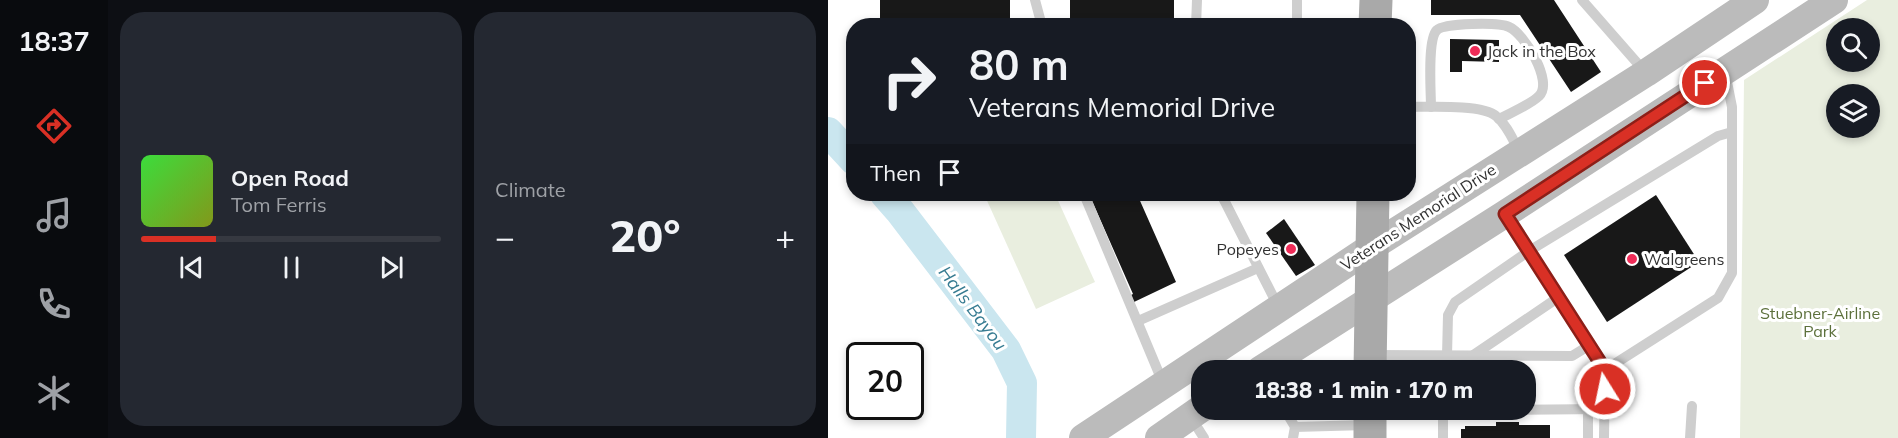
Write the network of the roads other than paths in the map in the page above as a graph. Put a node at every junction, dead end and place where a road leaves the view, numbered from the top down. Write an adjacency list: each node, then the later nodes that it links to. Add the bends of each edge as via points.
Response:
1 (1035, 0): 8 (lane)
2 (1197, 0): 9 (lane)
3 (1297, 0): 10 (lane)
4 (1376, 0): 11 (main road)
5 (1582, 0): 14 (lane)
6 (1755, 0): 12 (main road, Veterans Memorial Drive)
7 (1834, 0): 13 (main road)
8 (1040, 18)
9 (1196, 18)
10 (1297, 18)
11 (1375, 18)
12 (1718, 24): 13 (main road); 14 (main road, Veterans Memorial Drive)
13 (1725, 70): 18 (lane); 23 (main road)
14 (1646, 73): 19 (main road, Veterans Memorial Drive)
15 (1416, 106): 16 (lane)
16 (1431, 107): 17 (lane, via 1476,108); 17 (lane, via 1430,55 1437,30 1448,25 1508,26 1529,49 1544,87 1540,96)
17 (1499, 119): 19 (lane)
18 (1732, 132): 25 (lane, via 1718,135); 37 (lane, via 1732,273 1718,298)
19 (1520, 153): 24 (main road, Veterans Memorial Drive)
20 (1087, 201): 30 (lane)
21 (1225, 201): 26 (lane)
22 (1373, 201): 24 (main road)
23 (1505, 214): 25 (lane); 28 (main road)
24 (1373, 246): 28 (main road); 29 (main road, Veterans Memorial Drive)
25 (1529, 251): 27 (lane); 32 (lane, via 1455,302 1448,315)
26 (1258, 267): 29 (lane); 30 (lane)
27 (1559, 297): 31 (lane); 33 (lane)
28 (1371, 299): 34 (main road); 35 (main road)
29 (1280, 308): 38 (main road, Veterans Memorial Drive)
30 (1138, 321): 38 (lane)
31 (1590, 345): 33 (lane, via 1572,356); 37 (lane)
32 (1447, 356): 33 (lane); 36 (lane)
33 (1472, 356)
34 (1276, 360)
35 (1370, 360)
36 (1403, 360)
37 (1605, 370): 42 (lane)
38 (1164, 386): 47 (main road, Veterans Memorial Drive)
39 (1692, 406): 52 (lane)
40 (1536, 409): 41 (lane)
41 (1588, 409): 42 (lane); 50 (lane)
42 (1604, 409): 51 (lane)
43 (1443, 420): 49 (lane)
44 (1198, 421): 48 (main road)
45 (1370, 421): 46 (lane)
46 (1294, 432)
47 (1083, 438)
48 (1159, 438)
49 (1443, 438)
50 (1588, 438)
51 (1604, 438)
52 (1690, 438)

